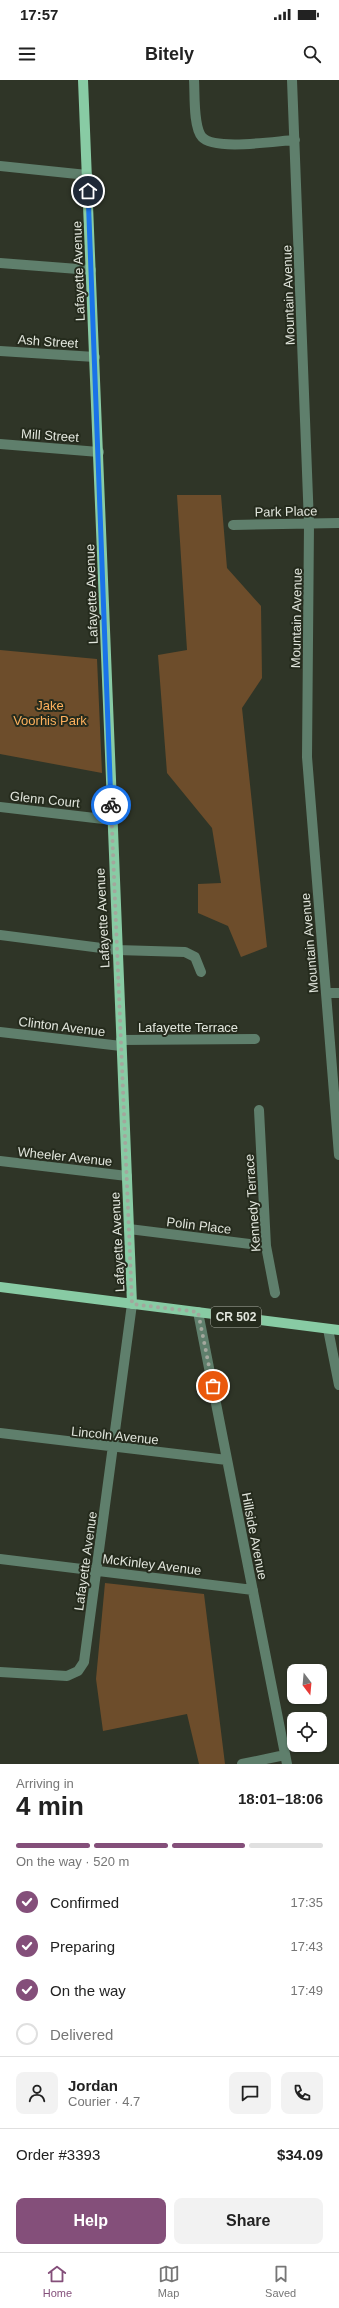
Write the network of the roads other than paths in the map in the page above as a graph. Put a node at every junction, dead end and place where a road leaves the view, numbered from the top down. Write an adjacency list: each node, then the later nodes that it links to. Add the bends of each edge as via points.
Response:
1 (84, 80): 6 (main road, Lafayette Avenue)
2 (194, 80): 4 (street, via 197,125 201,136 208,142 229,144)
3 (292, 80): 4 (street, Mountain Avenue)
4 (295, 140): 14 (street, Mountain Avenue)
5 (0, 166): 6 (street)
6 (88, 176): 8 (main road, Lafayette Avenue)
7 (0, 264): 8 (street)
8 (91, 270): 10 (main road, Lafayette Avenue)
9 (0, 351): 10 (street, Ash Street)
10 (95, 357): 12 (main road, Lafayette Avenue)
11 (0, 444): 12 (street, Mill Street)
12 (99, 452): 17 (main road, Lafayette Avenue)
13 (339, 523): 14 (street, Park Place)
14 (309, 524): 15 (street, Park Place); 21 (street, Mountain Avenue, via 307,757)
15 (233, 525)
16 (0, 807): 17 (street, Glenn Court)
17 (112, 820): 19 (main road, Lafayette Avenue)
18 (0, 934): 19 (street)
19 (117, 950): 20 (street, via 185,952 195,957); 25 (main road, Lafayette Avenue)
20 (201, 972)
21 (326, 993): 22 (street); 26 (street, Mountain Avenue)
22 (339, 993)
23 (0, 1032): 25 (street, Clinton Avenue)
24 (255, 1039): 25 (street, Lafayette Terrace)
25 (121, 1043): 30 (main road, Lafayette Avenue)
26 (337, 1101): 28 (street, Mountain Avenue)
27 (259, 1110): 32 (street, Kennedy Terrace)
28 (339, 1155)
29 (0, 1162): 30 (street, Wheeler Avenue)
30 (127, 1176): 31 (main road, Lafayette Avenue)
31 (129, 1229): 32 (street, Polin Place); 35 (main road, Lafayette Avenue)
32 (266, 1246): 34 (street, Kennedy Terrace)
33 (0, 1287): 35 (main road, CR 502)
34 (275, 1294)
35 (132, 1304): 36 (main road, CR 502); 41 (street, Lafayette Avenue)
36 (198, 1312): 37 (main road, CR 502); 42 (street, Hillside Avenue)
37 (328, 1329): 38 (main road, CR 502); 39 (street)
38 (339, 1330)
39 (339, 1384)
40 (0, 1433): 41 (street, Lincoln Avenue)
41 (112, 1448): 42 (street, Lincoln Avenue); 44 (street, Lafayette Avenue)
42 (227, 1460): 45 (street, Hillside Avenue)
43 (0, 1559): 44 (street, McKinley Avenue)
44 (96, 1571): 45 (street, McKinley Avenue); 46 (street, Lafayette Avenue, via 84,1662 78,1671 67,1676)
45 (253, 1590): 47 (street, Hillside Avenue)
46 (0, 1672)
47 (286, 1760): 48 (street)
48 (242, 1764)

